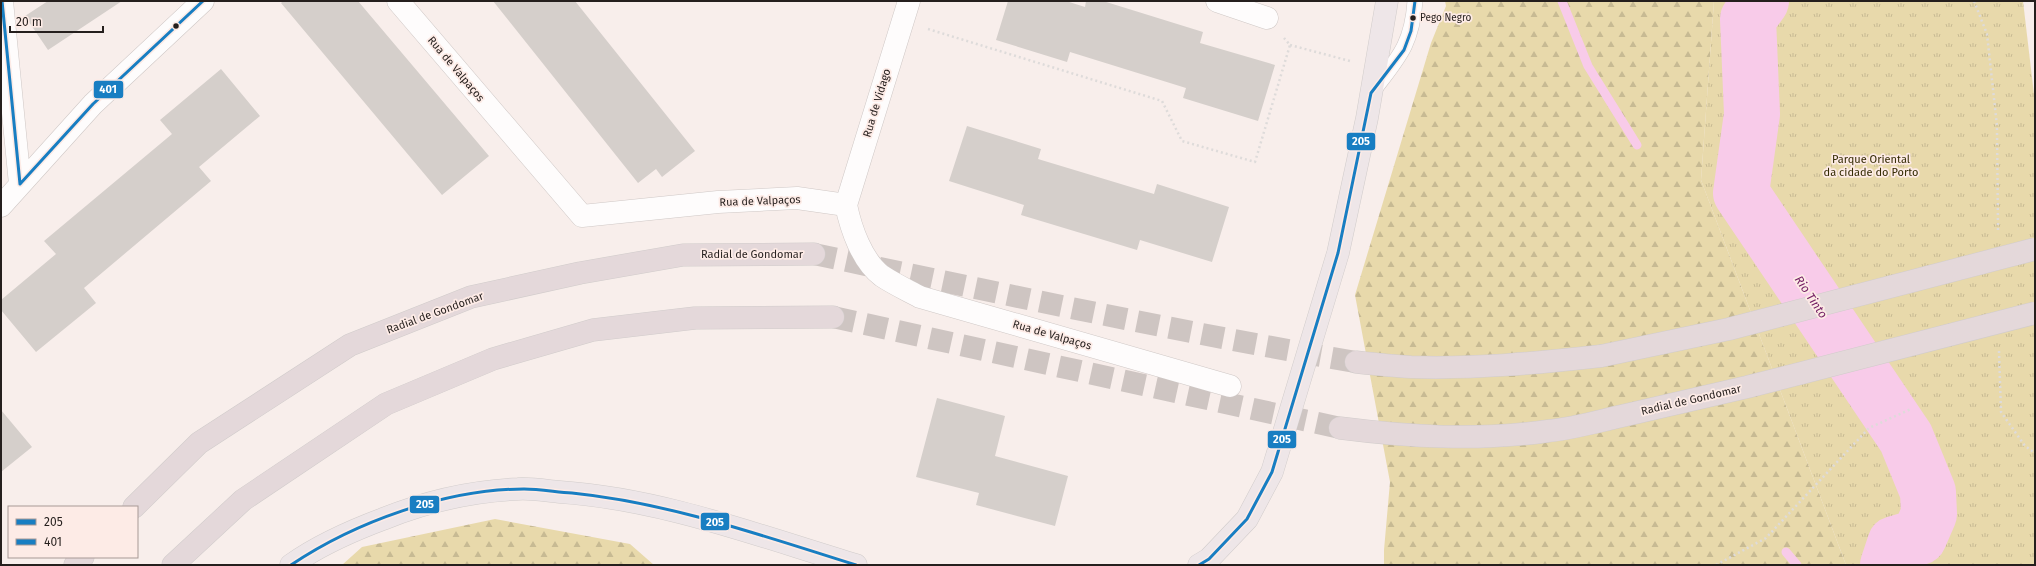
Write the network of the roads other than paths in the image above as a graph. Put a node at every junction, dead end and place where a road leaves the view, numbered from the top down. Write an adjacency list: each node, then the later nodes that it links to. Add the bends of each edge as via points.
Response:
1 (2, 1): 10 (street)
2 (203, 1): 10 (street, via 93,104)
3 (398, 1): 11 (street, Rua de Valpaços, via 582,216 718,202 797,198)
4 (1218, 1): 8 (street)
5 (1387, 1): 9 (main road)
6 (1415, 1): 9 (lane, via 1411,31 1404,50)
7 (906, 11): 11 (street, Rua de Vidago)
8 (1267, 18)
9 (1371, 93): 24 (main road, via 1338,253 1272,472 1247,519 1209,559)
10 (20, 184): 12 (street)
11 (846, 205): 18 (street, Rua de Valpaços, via 850,227 872,264 881,275 920,297)
12 (1, 206)
13 (2035, 249): 17 (highway, bridge, via 1729,329 1600,356 1471,367 1410,367)
14 (814, 254): 20 (highway, Radial de Gondomar, via 683,255 580,272 471,298 350,345 199,443)
15 (2035, 313): 19 (highway, Radial de Gondomar, bridge, via 1747,387 1548,431 1478,437 1406,436)
16 (833, 317): 21 (highway, via 695,318 593,330 493,359 386,404 243,500)
17 (1356, 362)
18 (1230, 386)
19 (1340, 428)
20 (135, 506)
21 (173, 565)
22 (291, 565): 23 (main road, via 352,530 407,509 465,496 519,489 590,494 658,506)
23 (856, 565)
24 (1198, 565)

